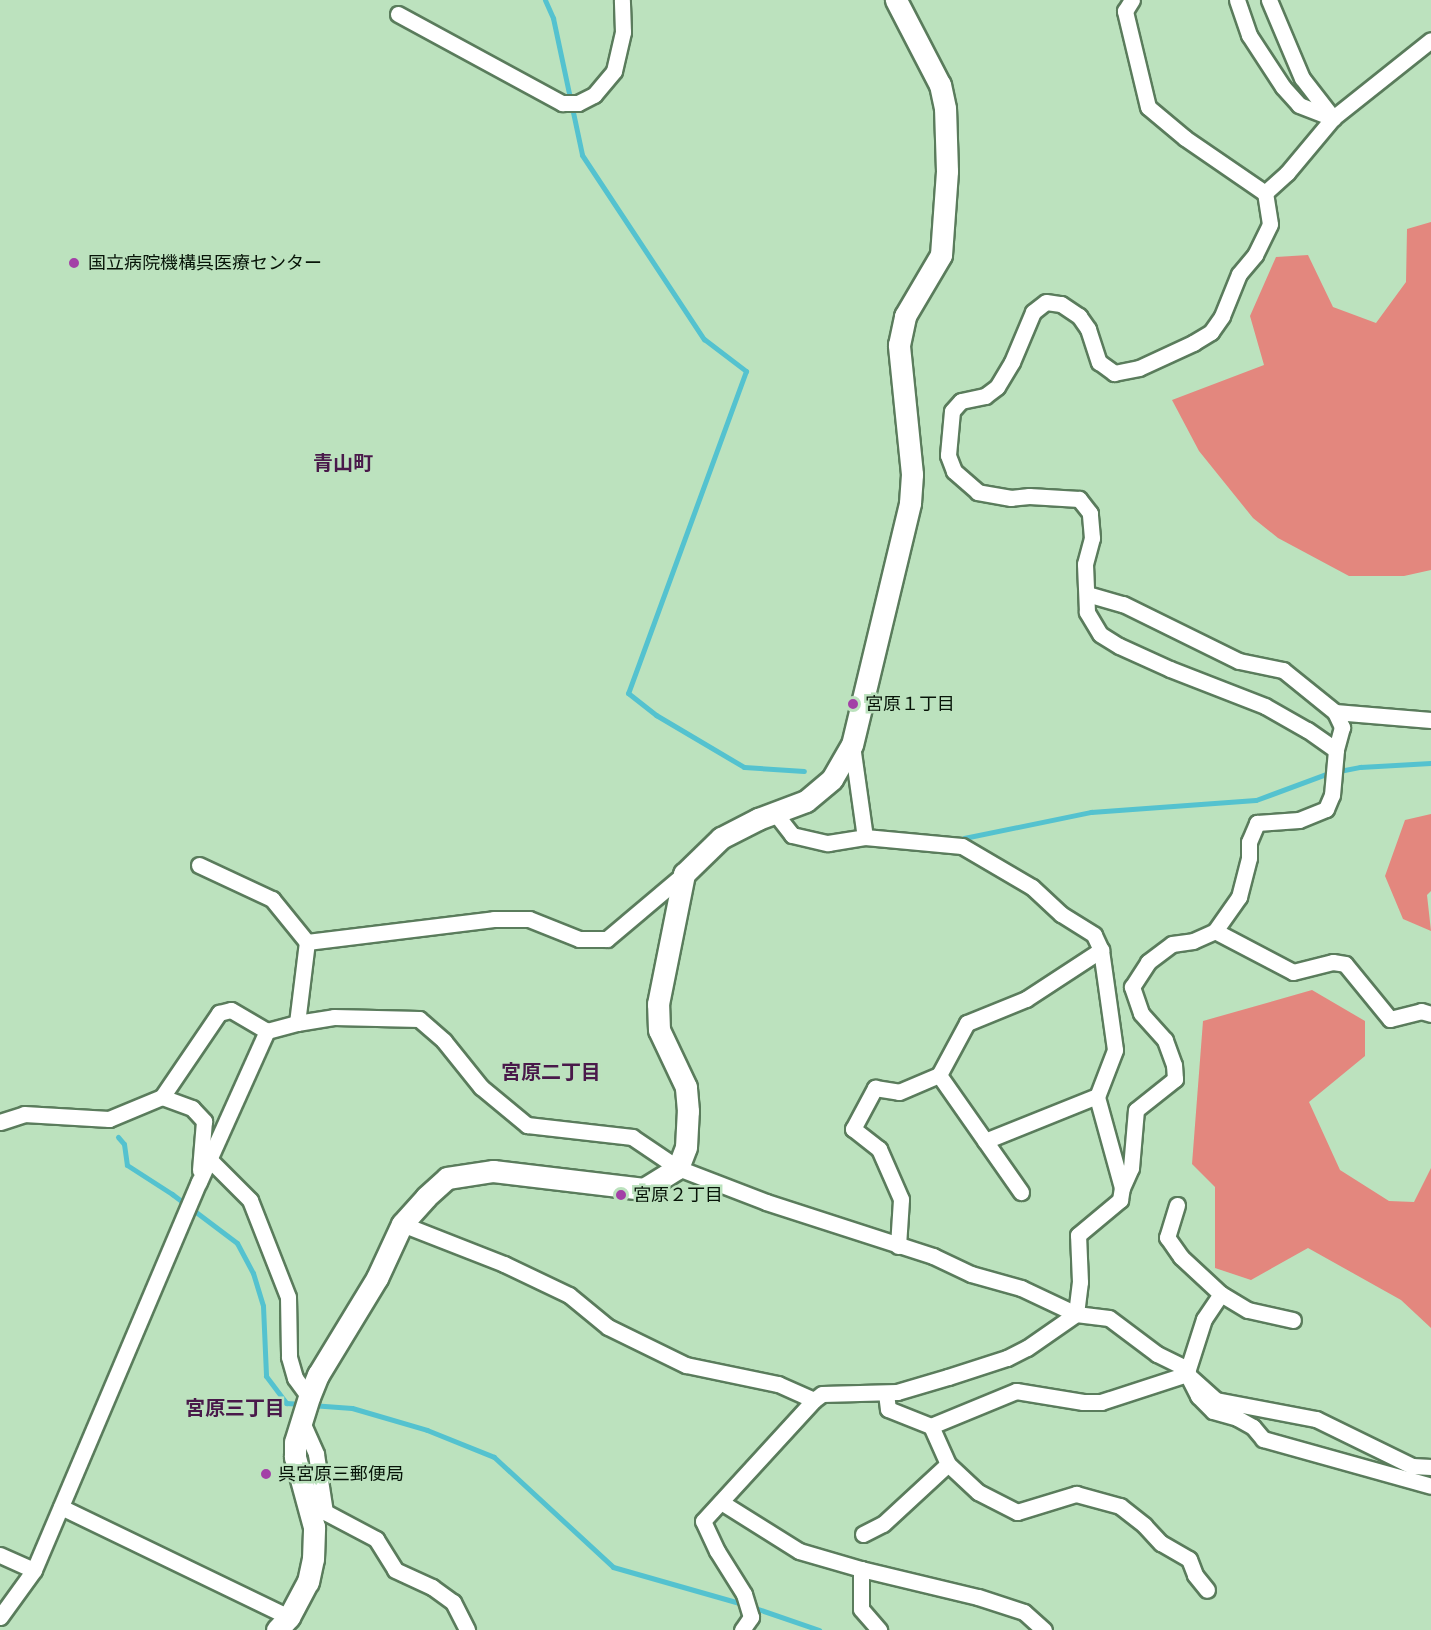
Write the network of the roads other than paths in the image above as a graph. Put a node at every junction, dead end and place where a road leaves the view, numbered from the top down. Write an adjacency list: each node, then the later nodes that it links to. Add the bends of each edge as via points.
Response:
1 (622, 0): 6 (street, via 623,32 614,71 594,95 572,103)
2 (896, 0): 13 (street, via 940,85 945,108 946,181 941,255 905,316 899,345 912,474 910,503)
3 (1132, 0): 9 (street, via 1125,10 1148,107 1185,138)
4 (1237, 0): 8 (street, via 1249,35 1283,87 1299,105)
5 (1269, 0): 8 (street, via 1302,78)
6 (398, 15)
7 (1431, 40): 8 (street)
8 (1333, 118): 9 (street)
9 (1265, 193): 10 (street, via 1270,224 1255,255 1239,274 1211,332 1147,364 1114,373 1099,362 1079,315 1061,304 1046,302 1033,312 997,387 985,396 961,401 952,411 948,455 954,471 978,492 1011,498 1078,500 1090,513 1092,538 1085,564)
10 (1087, 594): 11 (street, via 1123,604 1239,661 1283,670); 14 (street, via 1087,612 1101,634 1119,646 1265,706)
11 (1335, 712): 12 (street); 14 (street, via 1342,727)
12 (1431, 720)
13 (852, 745): 15 (street, via 832,779 806,801); 16 (street)
14 (1336, 750): 19 (street, via 1332,795 1326,809 1299,820 1257,823 1249,842 1239,897)
15 (775, 813): 16 (street, via 792,835 828,843); 18 (street, via 721,838)
16 (865, 837): 21 (street, via 962,846 1032,887 1061,914 1094,935)
17 (199, 865): 20 (street, via 272,899)
18 (684, 874): 20 (street, via 607,939 579,939 529,919 494,919); 31 (street, via 658,1004 659,1030 686,1087 686,1147)
19 (1215, 931): 22 (street, via 1293,972 1333,962 1345,964 1390,1019 1421,1011); 33 (street, via 1193,941 1172,944 1148,962 1132,987 1140,1013 1165,1040 1175,1078 1136,1110 1131,1168)
20 (307, 942): 23 (street)
21 (1101, 950): 25 (street, via 1026,999 967,1023); 26 (street, via 1115,1050)
22 (1431, 1014)
23 (297, 1023): 24 (street); 31 (street, via 334,1017 419,1019 444,1041 481,1087 526,1125 632,1137)
24 (267, 1031): 27 (street, via 231,1010 219,1013); 30 (street)
25 (939, 1075): 29 (street); 37 (street, via 899,1092 875,1088 853,1129 879,1149 901,1199)
26 (1097, 1096): 29 (street); 33 (street)
27 (162, 1097): 28 (street, via 109,1119 24,1114); 32 (street, via 192,1108 204,1120)
28 (0, 1122)
29 (985, 1141): 34 (street)
30 (209, 1159): 32 (street); 43 (street, via 250,1200 288,1297 290,1357 295,1378)
31 (678, 1168): 36 (street, via 644,1189 493,1171 447,1178); 37 (street)
32 (199, 1182): 51 (street)
33 (1122, 1188): 39 (street, via 1120,1200 1078,1235 1080,1282)
34 (1021, 1192)
35 (1177, 1205): 38 (street, via 1167,1237 1181,1257)
36 (402, 1224): 43 (street, via 377,1278 318,1375); 44 (street, via 504,1264 568,1295 608,1327 686,1365 778,1384)
37 (898, 1246): 39 (street, via 1021,1288)
38 (1221, 1294): 40 (street, via 1248,1311); 41 (street, via 1204,1319)
39 (1076, 1314): 41 (street, via 1109,1318); 42 (street, via 1007,1358)
40 (1293, 1320)
41 (1187, 1371): 46 (street, via 1101,1402 1016,1391); 48 (street, via 1216,1400 1316,1419 1412,1466); 49 (street, via 1198,1396 1213,1411 1253,1427 1263,1439)
42 (886, 1393): 44 (street, via 822,1394); 46 (street, via 888,1410)
43 (309, 1397): 45 (street)
44 (814, 1400): 50 (street)
45 (302, 1422): 58 (street, via 295,1457 314,1527 313,1559 308,1582); 59 (street, via 316,1454 325,1512 376,1539 395,1569 453,1602)
46 (931, 1426): 47 (street)
47 (948, 1464): 52 (street, via 883,1524); 56 (street, via 978,1492 1017,1512 1076,1494 1120,1506 1161,1544 1189,1559)
48 (1431, 1467)
49 (1431, 1486)
50 (721, 1502): 54 (street, via 799,1551); 60 (street, via 704,1521 717,1551 744,1594 751,1617)
51 (61, 1507): 55 (street); 58 (street)
52 (863, 1534)
53 (0, 1555): 55 (street)
54 (861, 1569): 61 (street, via 861,1610); 62 (street, via 943,1587 1024,1612)
55 (34, 1570): 57 (street)
56 (1207, 1590)
57 (0, 1617)
58 (283, 1623)
59 (467, 1630)
60 (741, 1630)
61 (879, 1630)
62 (1044, 1630)

